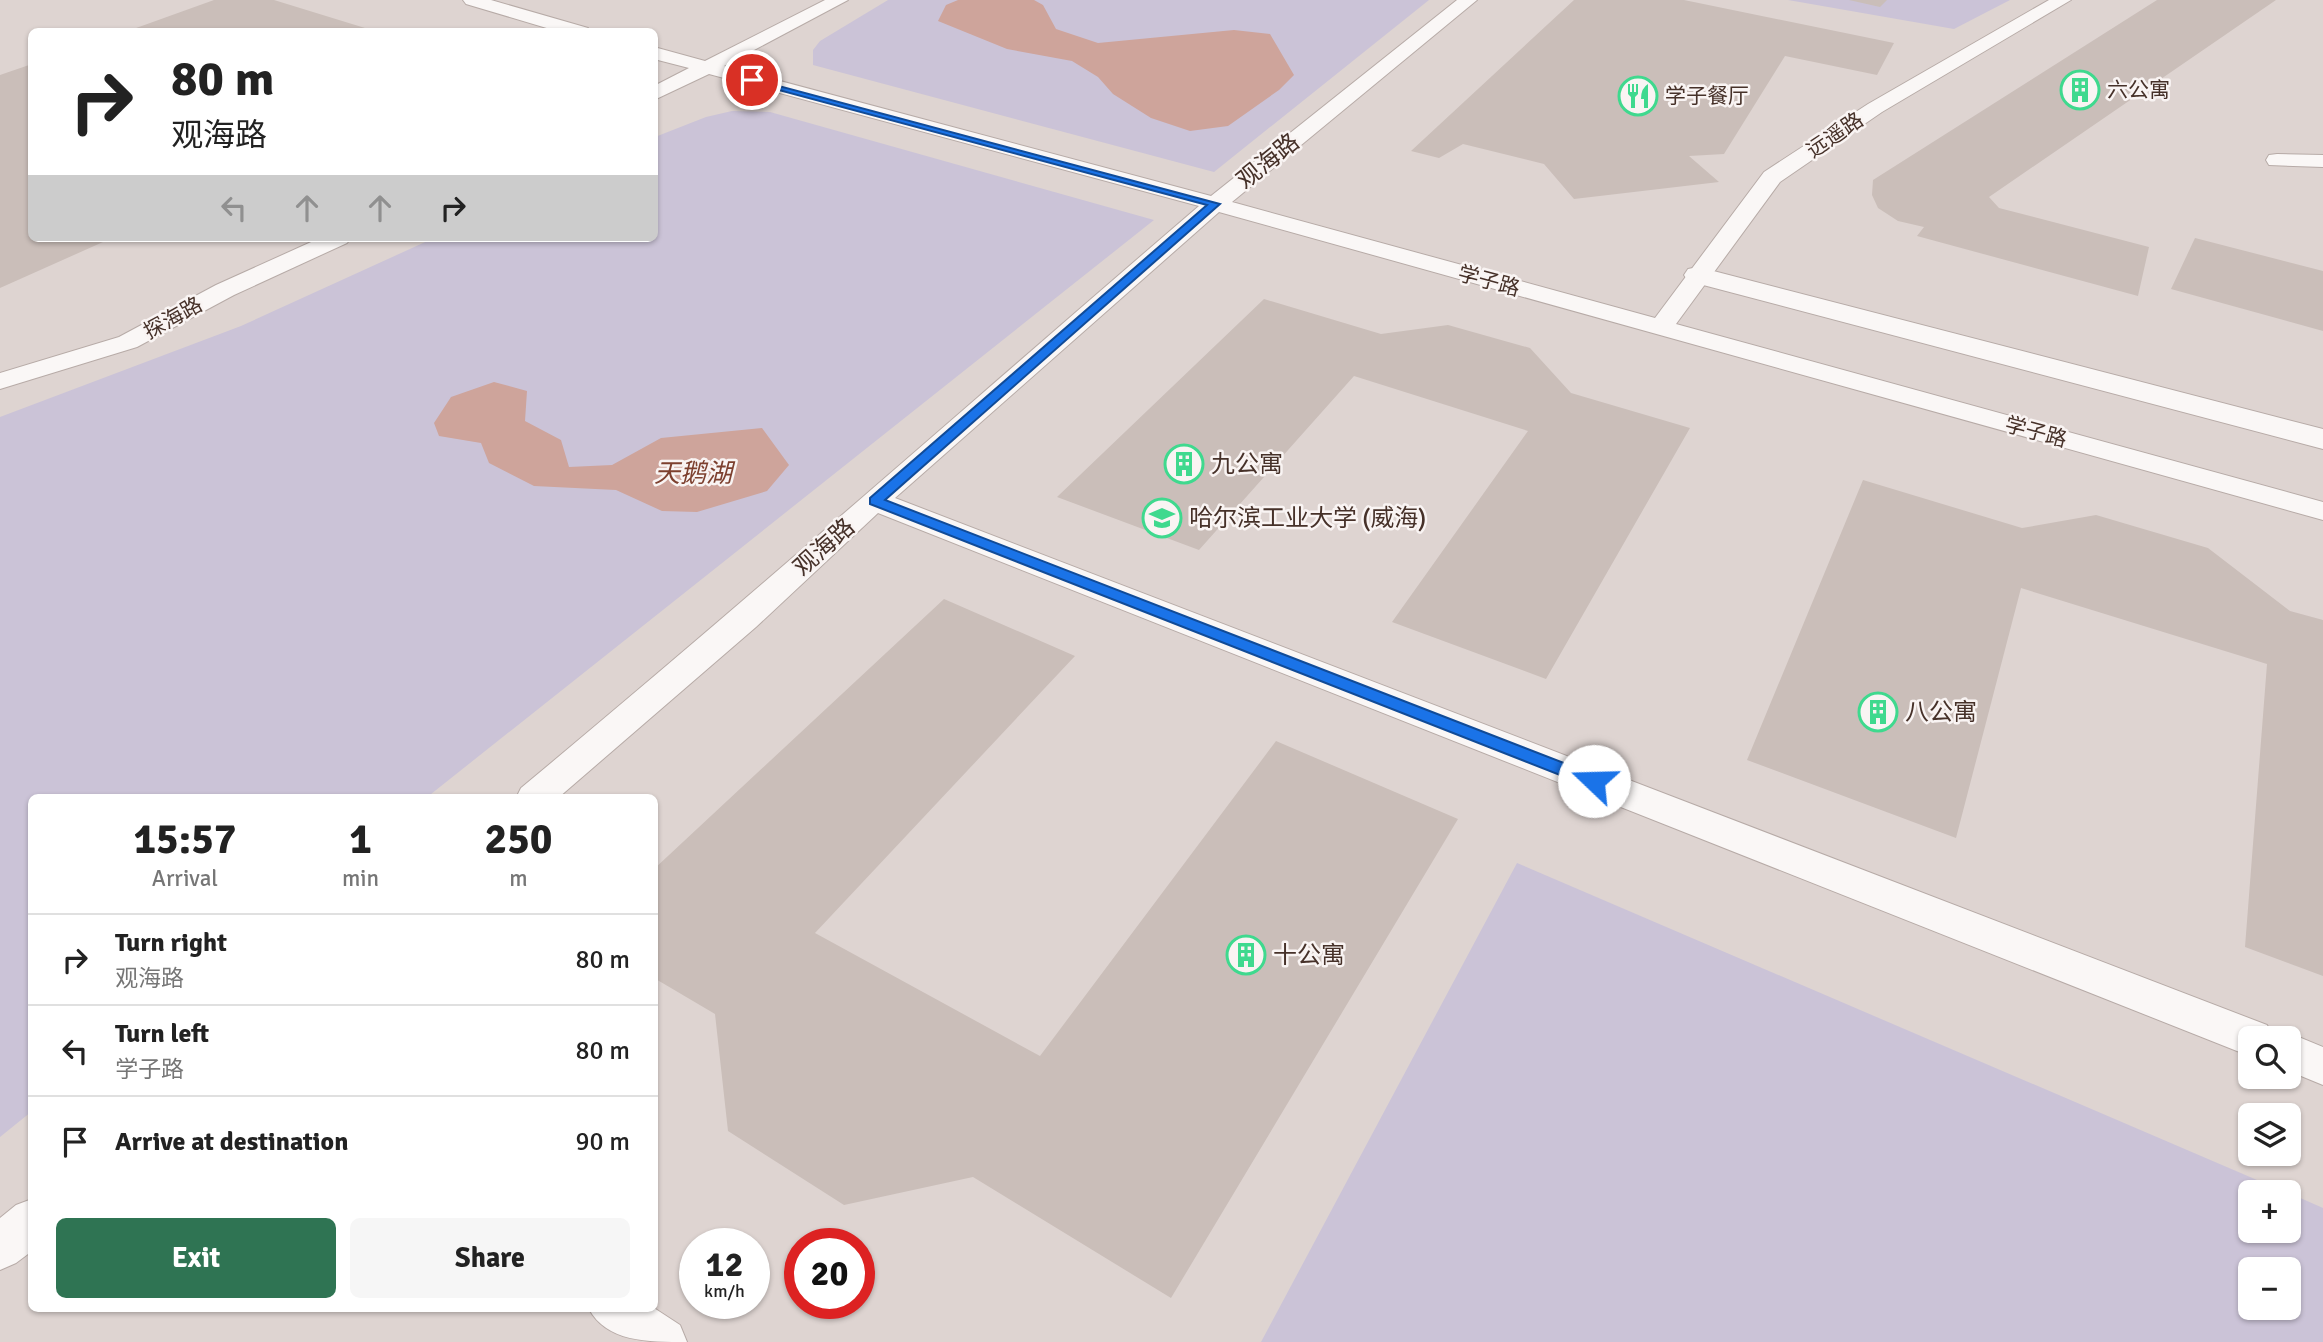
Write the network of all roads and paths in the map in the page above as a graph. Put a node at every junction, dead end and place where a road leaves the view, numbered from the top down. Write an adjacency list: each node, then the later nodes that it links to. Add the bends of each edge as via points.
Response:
1 (472, 0): 5 (lane)
2 (839, 0): 7 (lane)
3 (1468, 0): 11 (lane, 观海路)
4 (2062, 0): 13 (lane, 远遥路, via 1875,108 1772,177)
5 (567, 28)
6 (658, 54): 7 (lane, 学子路)
7 (713, 67): 8 (lane); 11 (lane, 学子路)
8 (658, 92)
9 (2277, 160): 10 (lane)
10 (2323, 161)
11 (1215, 204): 14 (lane, 学子路); 17 (lane, 观海路)
12 (330, 242): 15 (lane, 探海路, via 225,290 128,342)
13 (1698, 275): 14 (lane, 远遥路); 16 (street)
14 (1660, 328): 18 (lane, 学子路)
15 (0, 381)
16 (2323, 439)
17 (875, 501): 19 (lane, 观海路, via 745,619); 20 (lane)
18 (2323, 512)
19 (539, 794)
20 (2238, 1033)
21 (2301, 1057): 22 (lane)
22 (2323, 1066)
23 (28, 1224): 24 (lane)
24 (0, 1247)
25 (618, 1312): 26 (lane)
26 (663, 1342)

